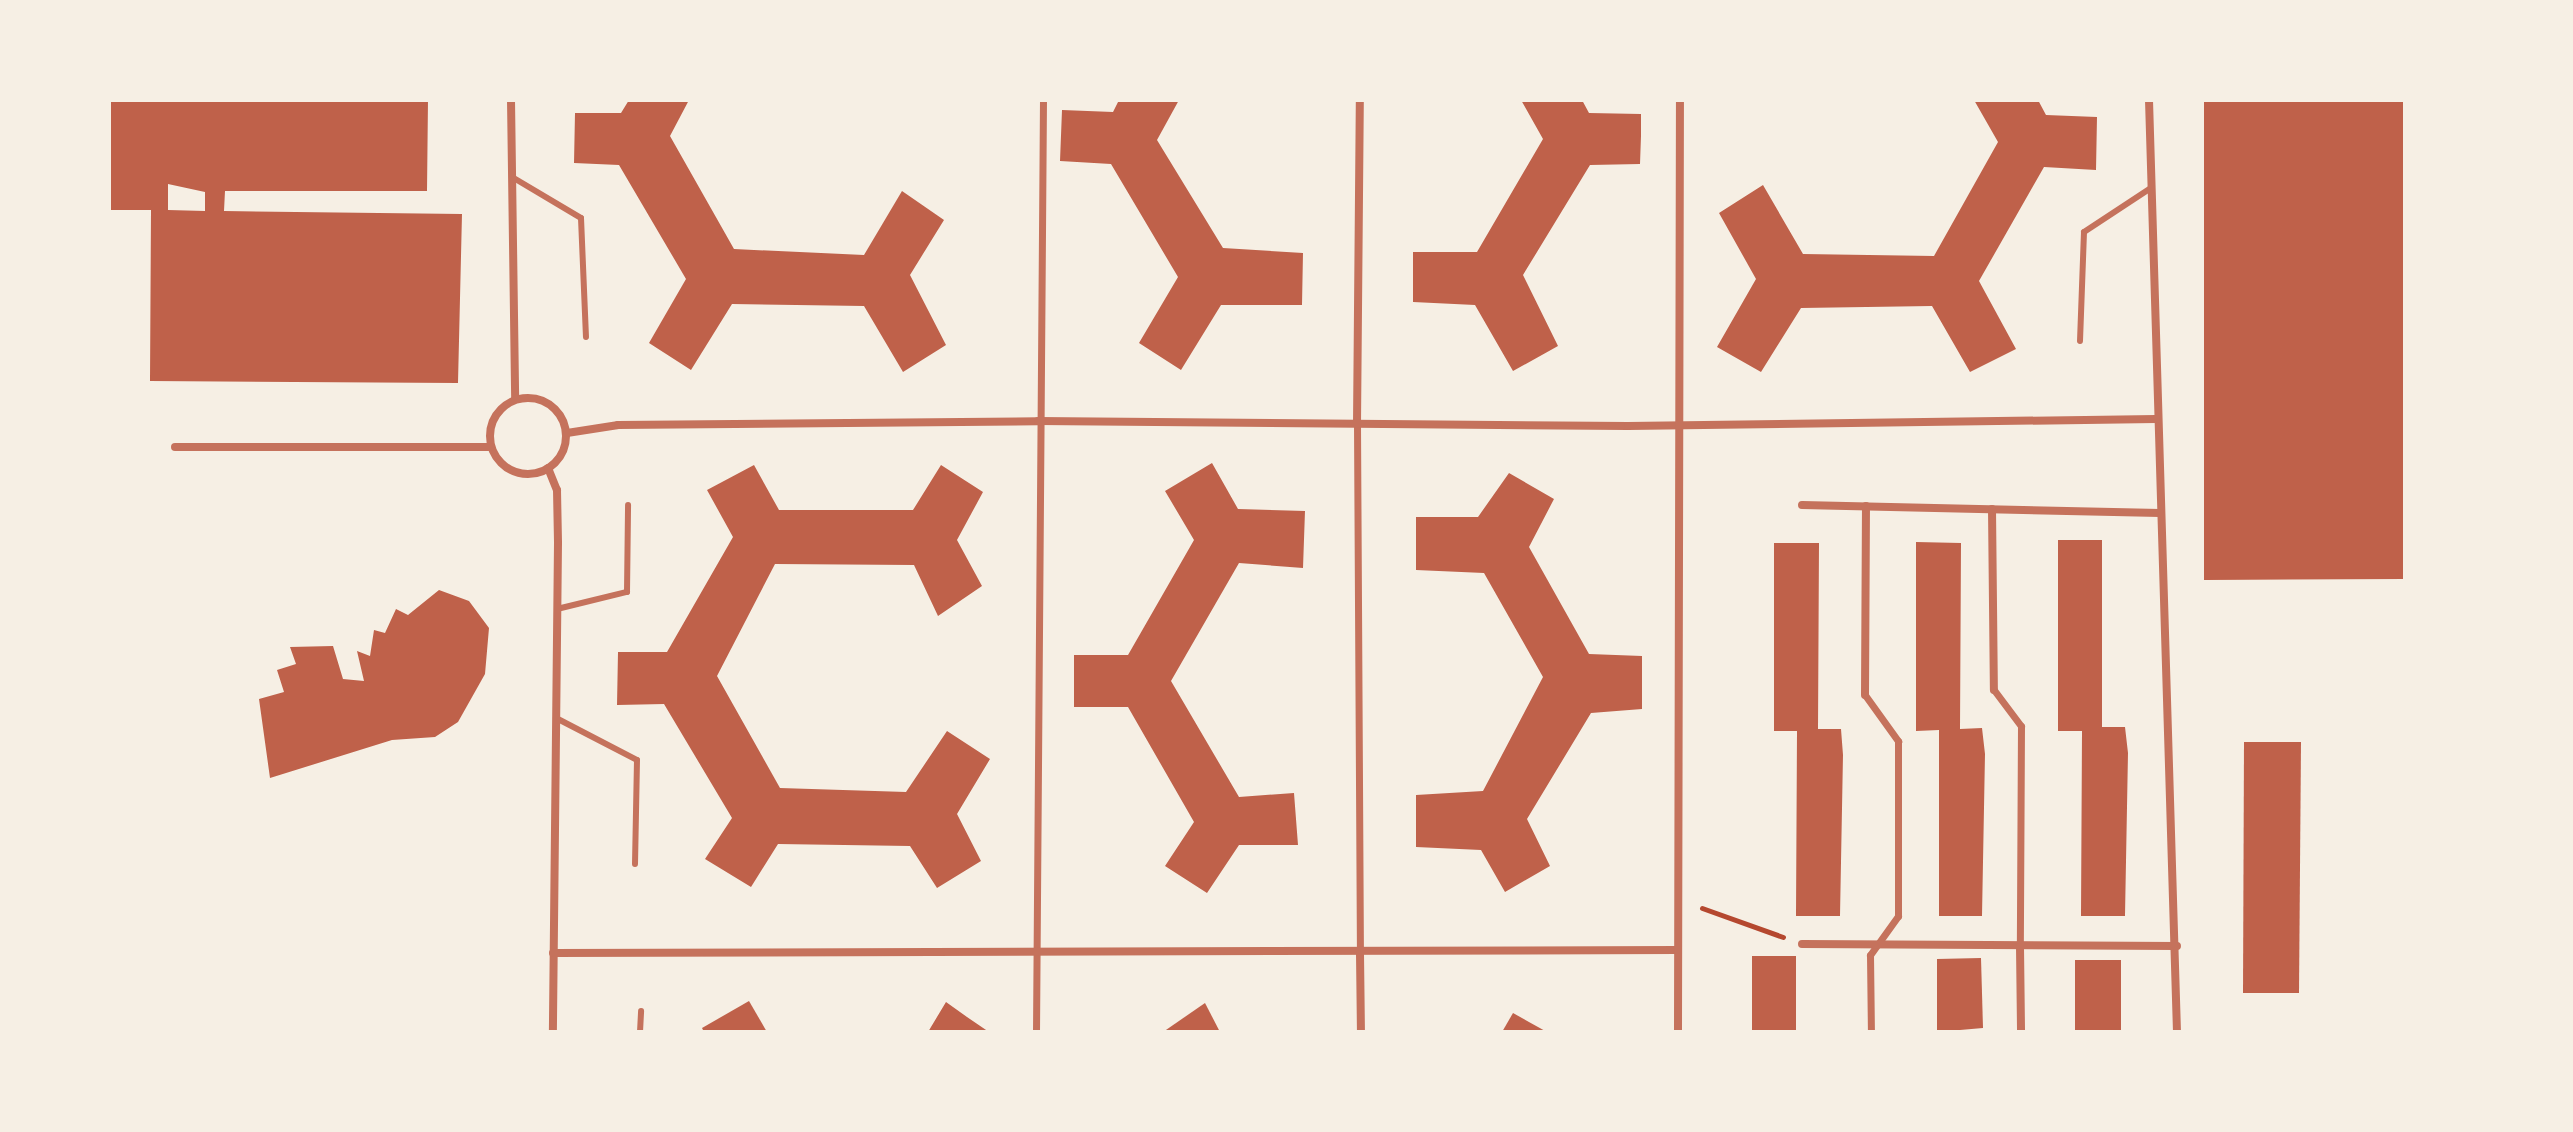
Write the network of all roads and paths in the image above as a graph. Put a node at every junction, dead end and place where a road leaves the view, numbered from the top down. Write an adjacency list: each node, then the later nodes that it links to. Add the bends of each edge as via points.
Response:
1 (512, 100): 6 (street)
2 (1043, 100): 12 (street)
3 (1360, 100): 13 (street)
4 (1680, 100): 14 (street)
5 (2149, 100): 7 (street)
6 (512, 177): 8 (lane, via 581,218); 10 (street)
7 (2151, 188): 9 (lane, via 2084,232); 11 (street)
8 (586, 337)
9 (2080, 341)
10 (515, 399): 15 (street, via 549,403); 17 (street, via 497,413)
11 (2156, 419): 14 (street); 23 (street)
12 (1038, 421): 13 (street); 15 (street, via 618,425); 34 (street)
13 (1357, 424): 14 (street); 37 (street)
14 (1681, 425): 29 (street)
15 (567, 433): 18 (street)
16 (175, 447): 17 (street)
17 (491, 447): 18 (street, via 514,472)
18 (548, 468): 24 (street, via 557,490)
19 (628, 505): 24 (lane, via 627,592)
20 (1802, 505): 21 (street)
21 (1866, 506): 22 (street); 26 (street)
22 (1992, 509): 23 (street); 25 (street)
23 (2160, 513): 32 (street)
24 (557, 609): 27 (street)
25 (1994, 690): 33 (street, via 2021,726)
26 (1865, 695): 31 (street, via 1898,741 1898,916)
27 (556, 718): 28 (lane, via 637,760); 36 (street)
28 (635, 864)
29 (1678, 900): 30 (path); 35 (street)
30 (1802, 944): 31 (street)
31 (1878, 944): 33 (street); 44 (street, via 1870,955)
32 (2177, 946): 33 (street); 46 (street)
33 (2020, 947): 45 (street)
34 (1037, 950): 36 (street); 37 (street); 41 (street)
35 (1677, 950): 37 (street); 43 (street)
36 (553, 953): 39 (street)
37 (1360, 954): 42 (street)
38 (641, 1011): 40 (lane)
39 (553, 1032)
40 (640, 1032)
41 (1036, 1032)
42 (1361, 1032)
43 (1678, 1032)
44 (1871, 1032)
45 (2021, 1032)
46 (2177, 1032)

